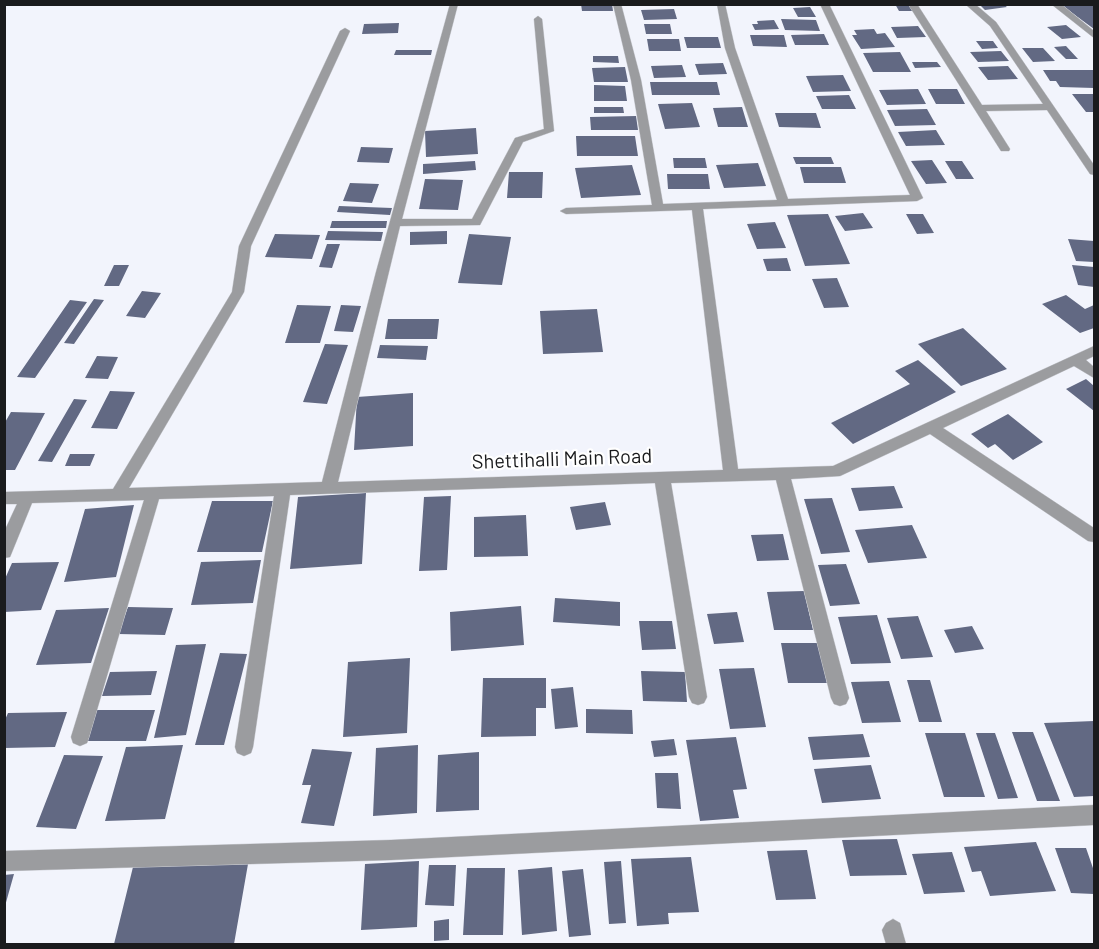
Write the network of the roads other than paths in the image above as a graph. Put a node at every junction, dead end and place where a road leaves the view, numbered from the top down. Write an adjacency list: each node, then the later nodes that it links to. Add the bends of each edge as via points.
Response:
1 (454, 4): 19 (street)
2 (617, 4): 17 (street, via 636,80)
3 (721, 4): 15 (street, via 730,48)
4 (824, 4): 15 (street, via 917,198)
5 (912, 4): 12 (street)
6 (969, 4): 11 (street, via 993,24)
7 (1055, 4): 10 (street)
8 (538, 19): 19 (street, via 549,131 519,140 476,223)
9 (345, 31): 30 (street, via 245,246 238,292)
10 (1095, 35)
11 (1050, 107): 12 (street); 14 (street)
12 (980, 108): 13 (street)
13 (1005, 149)
14 (1095, 172)
15 (783, 202): 16 (street)
16 (698, 206): 17 (street); 25 (street)
17 (658, 208): 18 (street)
18 (566, 211)
19 (396, 222): 27 (street)
20 (1095, 351): 21 (street, Shettihalli Main Road)
21 (1076, 360): 22 (street); 23 (street, Shettihalli Main Road)
22 (1095, 373)
23 (931, 427): 24 (street, Shettihalli Main Road, via 835,472); 33 (street)
24 (782, 473): 25 (street, Shettihalli Main Road); 36 (street)
25 (730, 475): 26 (street, Shettihalli Main Road)
26 (662, 477): 27 (street, Shettihalli Main Road); 35 (street)
27 (329, 486): 28 (street, Shettihalli Main Road)
28 (283, 489): 29 (street, Shettihalli Main Road); 38 (street)
29 (153, 494): 30 (street, Shettihalli Main Road); 37 (street)
30 (117, 495): 32 (street, Shettihalli Main Road)
31 (4, 498): 32 (street, Shettihalli Main Road)
32 (27, 498): 34 (street)
33 (1095, 536)
34 (4, 552)
35 (698, 697)
36 (840, 698)
37 (80, 737)
38 (244, 747)
39 (1095, 815): 40 (street, via 391,850)
40 (4, 861)

